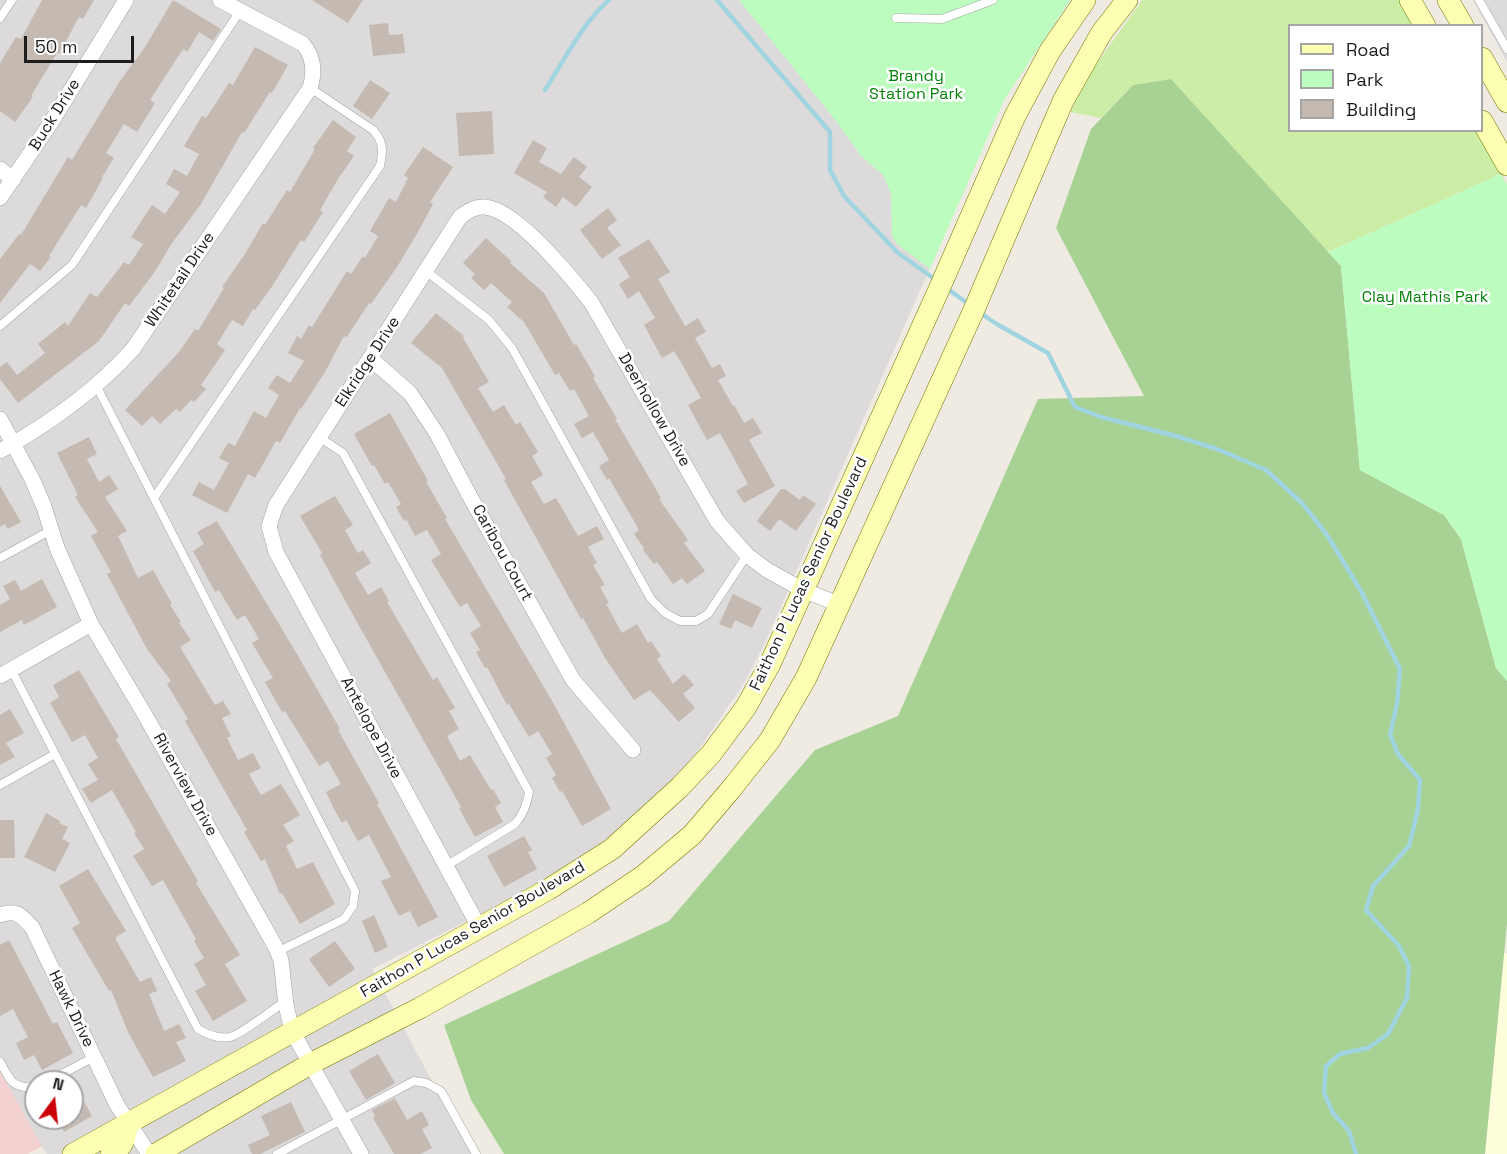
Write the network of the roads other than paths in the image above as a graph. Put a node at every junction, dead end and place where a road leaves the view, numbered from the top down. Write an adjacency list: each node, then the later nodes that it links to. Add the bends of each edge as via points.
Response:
1 (12, 0): 11 (lane)
2 (126, 0): 22 (street, Buck Drive)
3 (219, 0): 10 (street)
4 (993, 0): 12 (lane, via 942,19)
5 (1085, 0): 38 (main road, Faithon P Lucas Senior Boulevard, via 1050,51 1015,116)
6 (1410, 0): 13 (main road)
7 (1448, 0): 14 (main road)
8 (1479, 0): 15 (lane)
9 (1122, 1): 39 (main road, via 1063,101 945,374)
10 (240, 10): 17 (street, Whitetail Drive, via 303,44 310,52 314,68); 26 (lane, via 72,265)
11 (1, 13)
12 (896, 18)
13 (1424, 24)
14 (1462, 24)
15 (1507, 49)
16 (1483, 60): 18 (main road)
17 (310, 88): 28 (street, Whitetail Drive, via 133,349); 33 (lane, via 373,130 384,150 380,166)
18 (1507, 102)
19 (1483, 123): 20 (main road)
20 (1507, 165)
21 (0, 169): 22 (street)
22 (13, 180): 23 (street, Buck Drive)
23 (0, 198)
24 (478, 207): 25 (street, Elkridge Drive, via 460,218); 36 (street, Deerhollow Drive, via 497,210 538,241 591,302 702,498)
25 (426, 271): 27 (street, Elkridge Drive); 36 (lane, via 489,320 512,348 651,599 665,613 680,621 696,621 708,614)
26 (0, 326)
27 (370, 358): 30 (street, Elkridge Drive); 42 (street, Caribou Court, via 410,393 437,434 573,680)
28 (96, 386): 31 (street, Whitetail Drive); 33 (lane)
29 (0, 418): 31 (street, Riverview Drive)
30 (319, 437): 34 (street, Elkridge Drive, via 276,505); 45 (lane, via 343,453 529,792 515,825)
31 (14, 444): 32 (street, Whitetail Drive); 35 (street, Riverview Drive)
32 (0, 452)
33 (154, 498): 48 (lane, via 355,891 353,906 344,920)
34 (269, 526): 45 (street, Antelope Drive, via 276,552)
35 (51, 530): 37 (lane); 40 (street, Riverview Drive)
36 (747, 555): 38 (street, Deerhollow Drive)
37 (0, 558)
38 (803, 590): 39 (street, Deerhollow Drive); 47 (main road, Faithon P Lucas Senior Boulevard, via 746,707 680,787 612,849)
39 (838, 604): 53 (main road, via 806,678 770,740 692,835 643,876 588,913 420,1008)
40 (92, 624): 41 (street); 48 (street, Riverview Drive)
41 (5, 673): 43 (lane)
42 (633, 750)
43 (55, 754): 44 (lane); 49 (lane, via 198,1029 207,1035 232,1037)
44 (0, 785)
45 (446, 866): 47 (street, Antelope Drive)
46 (0, 915): 51 (street, Hawk Drive, via 16,914 32,927)
47 (479, 927): 50 (main road, Faithon P Lucas Senior Boulevard)
48 (278, 952): 49 (street, Riverview Drive)
49 (285, 1001): 50 (street, Riverview Drive)
50 (292, 1031): 53 (street, Riverview Drive); 57 (main road, Faithon P Lucas Senior Boulevard)
51 (94, 1058): 54 (lane); 57 (street, Hawk Drive)
52 (0, 1062): 55 (lane, via 11,1082)
53 (310, 1064): 56 (street, Riverview Drive); 61 (main road)
54 (70, 1070)
55 (24, 1087)
56 (341, 1119): 62 (lane); 63 (street, Riverview Drive); 64 (lane, via 414,1081 426,1083 441,1091)
57 (128, 1124): 58 (main road, Faithon P Lucas Senior Boulevard); 59 (main road, via 124,1142); 60 (street, Hawk Drive)
58 (73, 1154)
59 (111, 1154)
60 (148, 1154)
61 (156, 1154)
62 (277, 1154)
63 (360, 1154)
64 (476, 1154)

